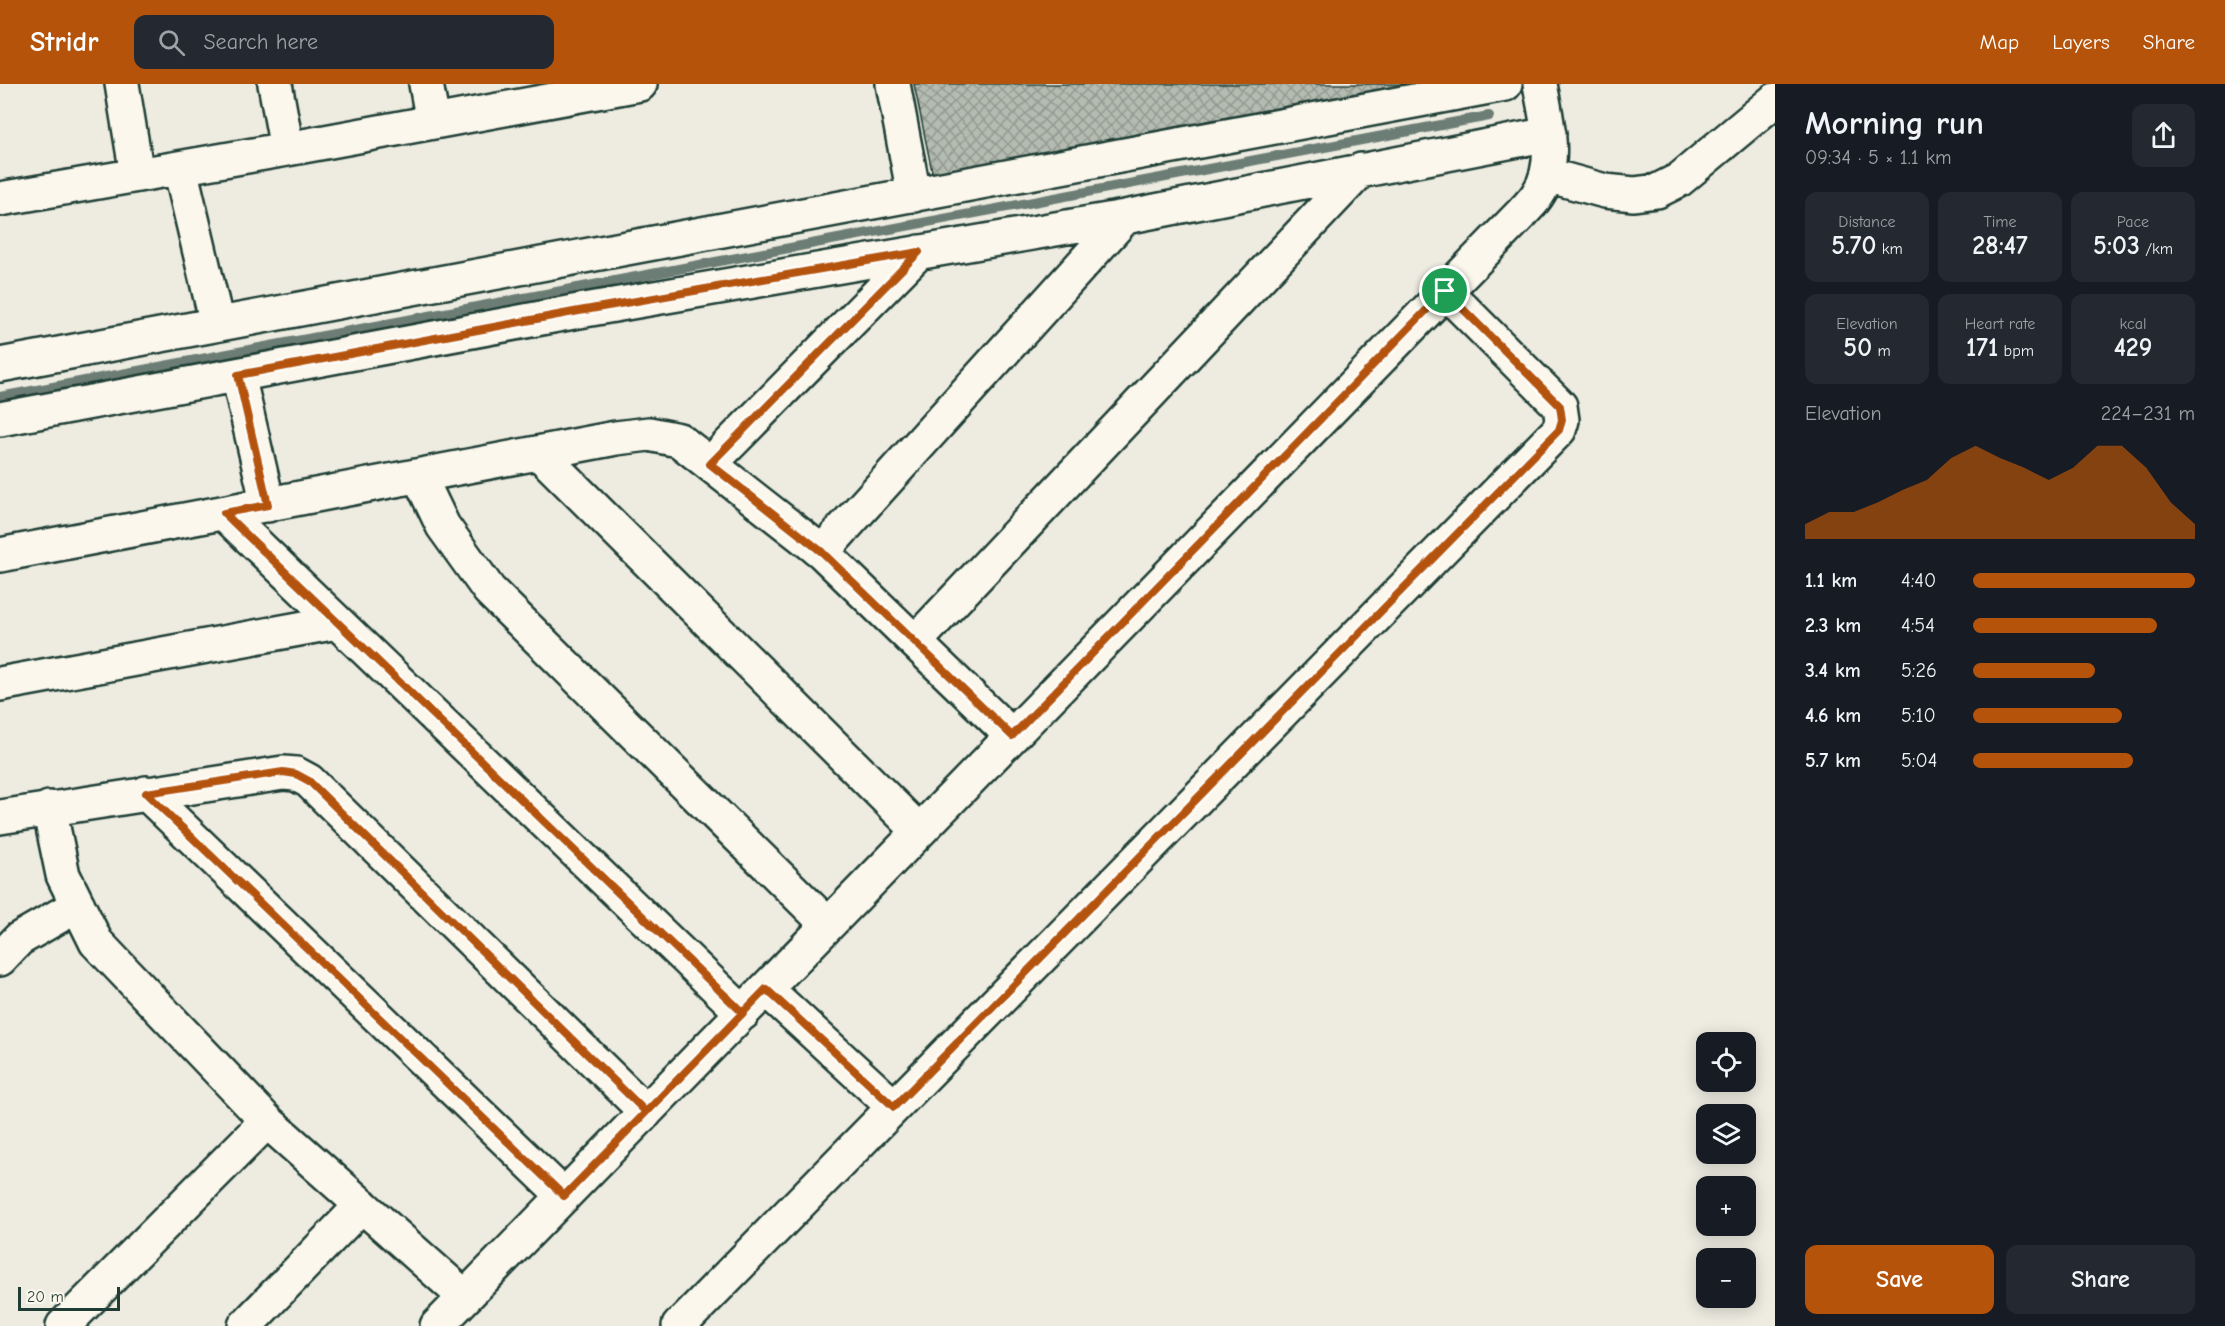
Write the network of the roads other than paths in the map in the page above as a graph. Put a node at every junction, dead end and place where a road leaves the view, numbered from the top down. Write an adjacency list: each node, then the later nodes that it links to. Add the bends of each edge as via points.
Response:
1 (122, 84): 15 (street)
2 (275, 84): 12 (street)
3 (426, 84): 10 (street)
4 (640, 84): 8 (street)
5 (893, 84): 17 (street)
6 (1505, 84): 17 (street)
7 (1540, 84): 11 (street)
8 (587, 89): 10 (street)
9 (1775, 100): 16 (street, via 1680,180 1657,190 1634,194 1605,191)
10 (434, 122): 12 (street)
11 (1548, 134): 14 (street); 16 (street)
12 (286, 149): 13 (street)
13 (180, 168): 15 (street); 22 (street)
14 (1361, 170): 19 (street); 34 (street)
15 (137, 175): 18 (street)
16 (1547, 175): 21 (street, via 1539,194)
17 (914, 195): 22 (street)
18 (0, 199)
19 (1125, 217): 20 (street); 31 (street)
20 (919, 252): 24 (street); 27 (street)
21 (1445, 291): 36 (street); 46 (street, via 1560,406 1559,430)
22 (217, 324): 23 (street)
23 (0, 365)
24 (238, 375): 25 (street); 29 (street)
25 (0, 419)
26 (539, 453): 27 (street, via 649,434 679,440); 28 (street); 40 (street)
27 (710, 464): 31 (street)
28 (419, 476): 29 (street); 42 (street, via 443,526 489,590)
29 (268, 505): 30 (street)
30 (224, 513): 32 (street); 33 (street)
31 (822, 552): 34 (street)
32 (0, 555)
33 (337, 622): 35 (street); 45 (street)
34 (915, 642): 36 (street)
35 (0, 684)
36 (1012, 736): 40 (street)
37 (146, 793): 38 (street); 47 (street, via 283,772 309,781); 49 (street)
38 (49, 808): 39 (street); 41 (street, via 63,875)
39 (0, 817)
40 (919, 831): 42 (street)
41 (78, 905): 43 (street, via 19,939); 48 (street, via 96,942)
42 (828, 925): 44 (street)
43 (0, 959)
44 (766, 989): 45 (street); 46 (street)
45 (743, 1013): 47 (street)
46 (894, 1107): 55 (street)
47 (646, 1112): 49 (street)
48 (267, 1121): 50 (street); 52 (street)
49 (564, 1196): 51 (street)
50 (362, 1205): 51 (street); 53 (street)
51 (465, 1297): 54 (street)
52 (63, 1326)
53 (245, 1326)
54 (437, 1326)
55 (679, 1326)

